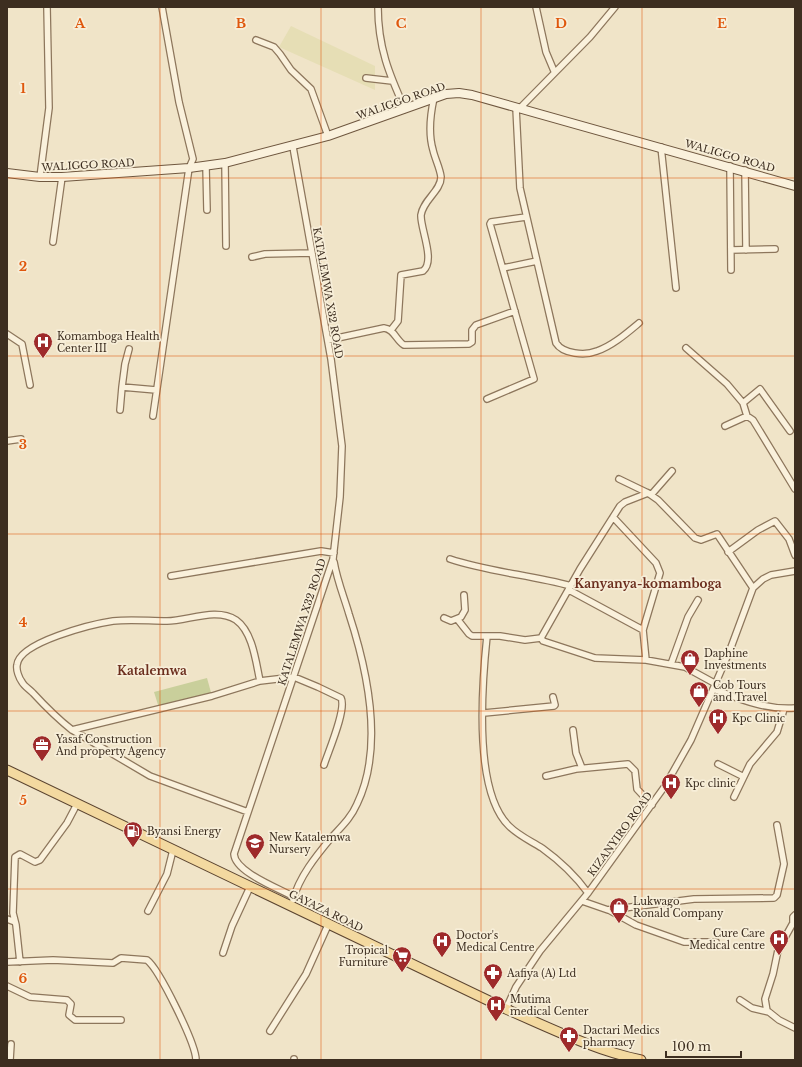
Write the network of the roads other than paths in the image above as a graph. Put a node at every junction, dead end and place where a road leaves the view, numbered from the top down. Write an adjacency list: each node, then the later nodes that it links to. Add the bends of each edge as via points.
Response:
1 (47, 7): 22 (street, via 49,108)
2 (162, 7): 19 (street, via 179,102 193,159)
3 (378, 7): 9 (street, via 379,40)
4 (536, 7): 7 (street, via 546,52)
5 (615, 7): 7 (street, via 590,37)
6 (256, 40): 13 (street, via 274,47 291,70 311,90)
7 (554, 72): 11 (street)
8 (366, 78): 9 (street)
9 (392, 81): 12 (street)
10 (434, 98): 11 (street, WALIGGO ROAD, via 459,93); 12 (street, WALIGGO ROAD); 40 (street, via 430,134 441,179 421,215 427,265 423,271 401,275 398,321)
11 (518, 108): 15 (street, WALIGGO ROAD); 26 (street, via 520,188)
12 (405, 109): 13 (street, WALIGGO ROAD)
13 (328, 136): 14 (street, WALIGGO ROAD)
14 (293, 147): 16 (street, WALIGGO ROAD); 32 (street, KATALEMWA X32 ROAD)
15 (661, 147): 17 (street, WALIGGO ROAD); 37 (street)
16 (226, 163): 18 (street, WALIGGO ROAD); 28 (street)
17 (730, 166): 20 (street, WALIGGO ROAD); 30 (street)
18 (206, 167): 19 (street, WALIGGO ROAD); 25 (street)
19 (189, 168): 23 (street, WALIGGO ROAD); 47 (street)
20 (745, 170): 24 (street, WALIGGO ROAD); 31 (street)
21 (7, 173): 22 (street, WALIGGO ROAD)
22 (40, 177): 23 (street, WALIGGO ROAD)
23 (62, 177): 27 (street)
24 (795, 186)
25 (207, 210)
26 (526, 217): 34 (street); 35 (street, via 490,223)
27 (53, 242)
28 (226, 246)
29 (775, 249): 31 (street)
30 (731, 250): 31 (street); 36 (street)
31 (746, 250)
32 (312, 253): 33 (street, via 264,254); 42 (street, KATALEMWA X32 ROAD)
33 (252, 257)
34 (537, 261): 35 (street); 39 (street, via 556,343 562,349 576,353 597,352)
35 (503, 268): 38 (street)
36 (731, 270)
37 (676, 288)
38 (515, 311): 40 (street, via 476,325 472,330 472,342 469,344 404,345); 48 (street, via 534,379)
39 (639, 323)
40 (391, 330): 42 (street, via 377,328)
41 (7, 334): 45 (street, via 22,344)
42 (328, 340): 63 (street, KATALEMWA X32 ROAD, via 342,457)
43 (686, 348): 49 (street, via 727,384)
44 (129, 349): 46 (street)
45 (30, 385)
46 (122, 387): 47 (street); 50 (street)
47 (156, 390): 51 (street)
48 (487, 399)
49 (743, 403): 52 (street); 54 (street, via 758,389 762,390)
50 (120, 410)
51 (153, 416)
52 (747, 416): 53 (street); 59 (street, via 756,422)
53 (725, 426)
54 (790, 431)
55 (21, 439): 56 (street)
56 (7, 441)
57 (672, 471): 60 (street)
58 (619, 479): 60 (street)
59 (795, 489)
60 (650, 494): 61 (street, via 625,502); 62 (street, via 695,538 701,540 717,534)
61 (613, 517): 69 (street); 75 (street, via 656,563 660,574)
62 (728, 552): 64 (street, via 775,521 789,539); 70 (street)
63 (334, 553): 66 (street, KATALEMWA X32 ROAD); 68 (street, via 321,551)
64 (795, 555)
65 (450, 559): 69 (street, via 472,566 540,578)
66 (333, 560): 80 (street, KATALEMWA X32 ROAD); 103 (street, via 366,683 370,708 371,758 365,786 353,812 314,859 302,877)
67 (795, 571): 70 (street, via 771,575)
68 (171, 576)
69 (570, 588): 75 (street); 77 (street)
70 (753, 588): 82 (street, KIZANYIRO ROAD)
71 (464, 595): 74 (street, via 465,610)
72 (698, 600): 79 (street, via 688,617)
73 (444, 618): 74 (street)
74 (458, 620): 76 (street, via 469,634)
75 (643, 630): 78 (street)
76 (487, 636): 77 (street, via 525,640); 86 (street, via 483,677)
77 (542, 638): 78 (street, via 543,641 590,657 606,660)
78 (646, 660): 79 (street)
79 (671, 664): 82 (street, via 688,668)
80 (294, 677): 81 (street); 90 (street, via 318,686 343,701); 98 (street, KATALEMWA X32 ROAD)
81 (260, 681): 87 (street, via 212,696); 87 (street, via 251,644 245,631 236,620 226,616 169,621 113,621 83,628 43,642 22,654 16,666 22,682)
82 (714, 686): 85 (street, via 750,703); 97 (street, KIZANYIRO ROAD, via 691,740)
83 (553, 697): 86 (street, via 554,706)
84 (795, 708): 85 (street)
85 (784, 709): 94 (street, via 777,732)
86 (484, 713): 102 (street, via 487,779 505,821 518,834 565,866)
87 (72, 730): 98 (street, via 150,776)
88 (574, 730): 91 (street, via 576,753)
89 (718, 764): 94 (street)
90 (324, 765)
91 (582, 768): 93 (street); 97 (street, via 617,764 631,766 635,771 637,789)
92 (7, 770): 96 (main road, GAYAZA ROAD)
93 (546, 776)
94 (742, 776): 95 (street)
95 (734, 797)
96 (77, 804): 100 (main road, GAYAZA ROAD); 110 (street, via 67,823 39,862 20,854 15,857)
97 (652, 805): 102 (street, KIZANYIRO ROAD)
98 (248, 812): 103 (street, KATALEMWA X32 ROAD, via 235,848 236,864)
99 (777, 825): 106 (street, via 784,868 774,898 694,899)
100 (173, 850): 101 (main road, GAYAZA ROAD); 107 (street, via 168,874)
101 (250, 887): 105 (main road, GAYAZA ROAD); 113 (street)
102 (588, 893): 104 (street, KIZANYIRO ROAD)
103 (294, 897): 105 (street)
104 (582, 901): 106 (street); 118 (street, KIZANYIRO ROAD, via 540,951 516,987)
105 (291, 907): 111 (main road, GAYAZA ROAD)
106 (608, 910): 112 (street, via 636,925 684,942)
107 (148, 911)
108 (795, 915): 119 (street, via 778,950 765,999)
109 (7, 919): 110 (street)
110 (15, 922): 115 (street)
111 (328, 925): 118 (main road, GAYAZA ROAD); 122 (street, via 306,974)
112 (716, 942)
113 (223, 953)
114 (7, 962): 115 (street)
115 (20, 962): 125 (street, via 53,960 113,963 121,958 147,960 180,1014 195,1051)
116 (7, 986): 120 (street, via 30,997 67,1000 71,1004 69,1015 74,1020)
117 (740, 1000): 119 (street, via 752,1008)
118 (506, 1009): 126 (main road, GAYAZA ROAD, via 576,1039 625,1057)
119 (767, 1011): 121 (street)
120 (120, 1020)
121 (795, 1028)
122 (270, 1031)
123 (11, 1044): 124 (street)
124 (10, 1060)
125 (196, 1060)
126 (641, 1060)

